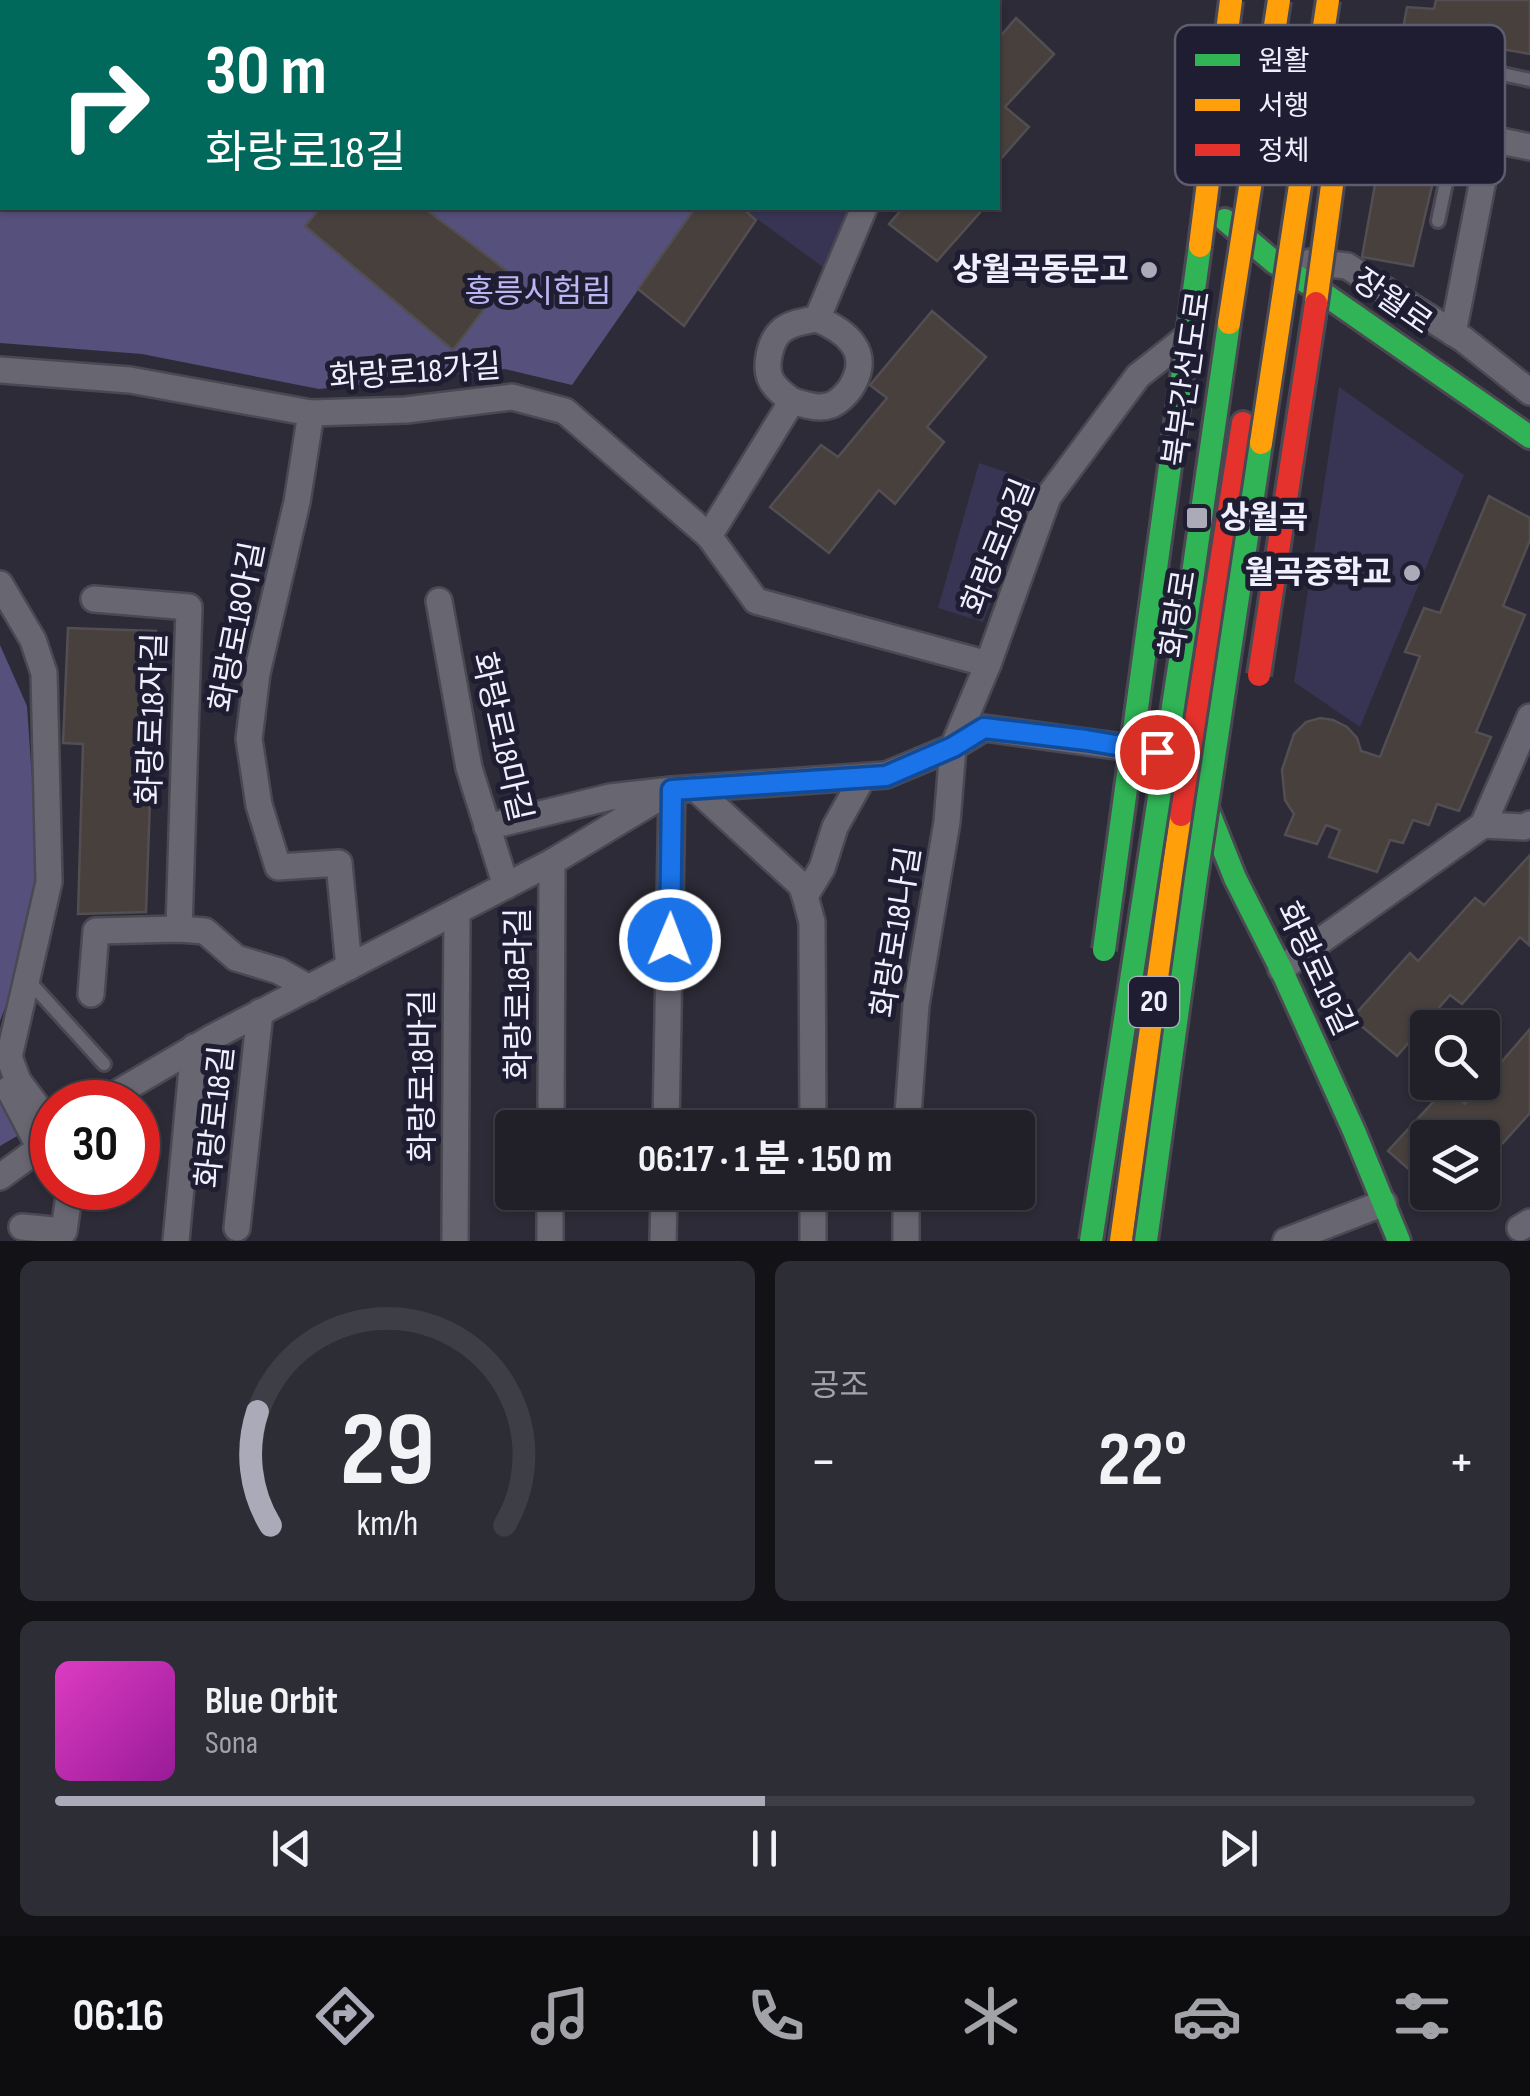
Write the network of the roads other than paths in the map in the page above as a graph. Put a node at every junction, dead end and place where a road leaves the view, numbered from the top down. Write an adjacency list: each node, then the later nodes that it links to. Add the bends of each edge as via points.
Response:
1 (1231, 0): 6 (main road, bridge)
2 (1252, 0): 7 (main road, 화랑로 / 20)
3 (1279, 0): 8 (main road, 북부간선도로, bridge)
4 (1312, 0): 9 (main road, 화랑로 / 20)
5 (1328, 0): 10 (main road, bridge)
6 (1228, 25)
7 (1248, 25)
8 (1275, 25)
9 (1308, 25)
10 (1324, 25)
11 (1505, 74): 12 (lane)
12 (1530, 80)
13 (1505, 142): 14 (street)
14 (1530, 147)
15 (1209, 185): 61 (main road, bridge)
16 (1225, 185): 24 (main road, 화랑로 / 20)
17 (1249, 185): 80 (main road, 북부간선도로, bridge)
18 (1285, 185): 26 (main road, 화랑로 / 20)
19 (1300, 185): 91 (main road, bridge)
20 (1331, 185): 42 (main road, bridge)
21 (1445, 185): 25 (lane)
22 (1482, 185): 29 (street)
23 (863, 210): 27 (street)
24 (1220, 216): 26 (main road, 장월로); 28 (main road, 화랑로 / 20)
25 (1438, 220)
26 (1274, 262): 29 (street, via 1347,266); 34 (main road, 장월로); 36 (main road, 화랑로 / 20)
27 (817, 319): 32 (street, via 780,332 771,348 770,378); 32 (street, via 850,342 860,355 860,371 832,405)
28 (1204, 325): 35 (main road, 화랑로 / 20); 41 (street, 화랑로18길, via 1138,376 1048,498)
29 (1453, 332): 31 (street)
30 (0, 370): 33 (street, 화랑로18가길, via 130,380)
31 (1530, 392)
32 (792, 401): 37 (street)
33 (311, 413): 37 (street, 화랑로18가길, via 512,397 564,411); 59 (street, 화랑로18아길, via 249,739 278,867 339,862)
34 (1530, 437)
35 (1189, 454): 36 (main road); 45 (main road, 화랑로 / 20)
36 (1236, 458): 46 (main road, 화랑로 / 20)
37 (709, 536): 41 (street, 화랑로18가길, via 756,601)
38 (0, 584): 62 (street, via 44,673 49,882)
39 (94, 600): 58 (street, 화랑로18자길, via 188,607)
40 (439, 601): 52 (street, 화랑로18마길, via 469,768)
41 (988, 664): 44 (street, 화랑로18길)
42 (1254, 706)
43 (1530, 717): 51 (street)
44 (953, 747): 45 (street, via 984,728); 47 (street, 화랑로18길, via 886,776); 78 (street, 화랑로18나길, via 948,822 916,1005)
45 (1157, 752): 98 (main road, 화랑로 / 20)
46 (1188, 762): 60 (main road, 화랑로19길); 100 (main road, 화랑로 / 20)
47 (863, 778): 48 (street, 화랑로18길); 55 (street)
48 (684, 789): 52 (street, 화랑로18길, via 610,797); 53 (street, 화랑로18길); 55 (street, via 801,885); 76 (street)
49 (1236, 821): 56 (main road)
50 (1530, 824): 51 (street)
51 (1482, 825): 60 (street)
52 (488, 827): 54 (street, 화랑로18마길)
53 (552, 862): 54 (street, 화랑로18길); 75 (street, 화랑로18라길)
54 (506, 886): 57 (street, 화랑로18길)
55 (805, 896): 77 (street, via 812,922)
56 (1222, 898)
57 (457, 911): 59 (street, 화랑로18길); 93 (street, 화랑로18바길)
58 (178, 929): 63 (street, via 205,931 236,958); 64 (street, via 96,931)
59 (349, 967): 63 (street, 화랑로18길)
60 (1281, 969): 83 (main road, 화랑로19길)
61 (1101, 973)
62 (28, 980): 66 (street); 71 (lane)
63 (309, 988): 65 (street, 화랑로18길)
64 (90, 994)
65 (260, 1012): 69 (street, 화랑로18길); 90 (street, 화랑로18길)
66 (19, 1017): 68 (street); 74 (street, via 9,1057)
67 (1198, 1032): 91 (main road, bridge)
68 (0, 1043)
69 (194, 1047): 73 (street, 화랑로18길); 92 (street, 화랑로18길)
70 (1097, 1048): 80 (main road)
71 (104, 1064)
72 (0, 1071): 79 (street)
73 (139, 1080)
74 (30, 1104)
75 (550, 1110)
76 (667, 1110)
77 (813, 1110)
78 (908, 1110)
79 (30, 1113)
80 (1110, 1116): 99 (main road, 북부간선도로, bridge)
81 (30, 1153): 82 (street)
82 (0, 1177)
83 (1384, 1203): 101 (street); 102 (main road, 화랑로19길)
84 (67, 1210): 89 (street, via 64,1231)
85 (550, 1210): 94 (street)
86 (664, 1210): 95 (street)
87 (813, 1210): 96 (street)
88 (906, 1210): 97 (street)
89 (22, 1227)
90 (237, 1228)
91 (1147, 1233)
92 (176, 1241)
93 (455, 1241)
94 (550, 1241)
95 (664, 1241)
96 (814, 1241)
97 (906, 1241)
98 (1077, 1241)
99 (1091, 1241)
100 (1121, 1241)
101 (1286, 1241)
102 (1399, 1241)

